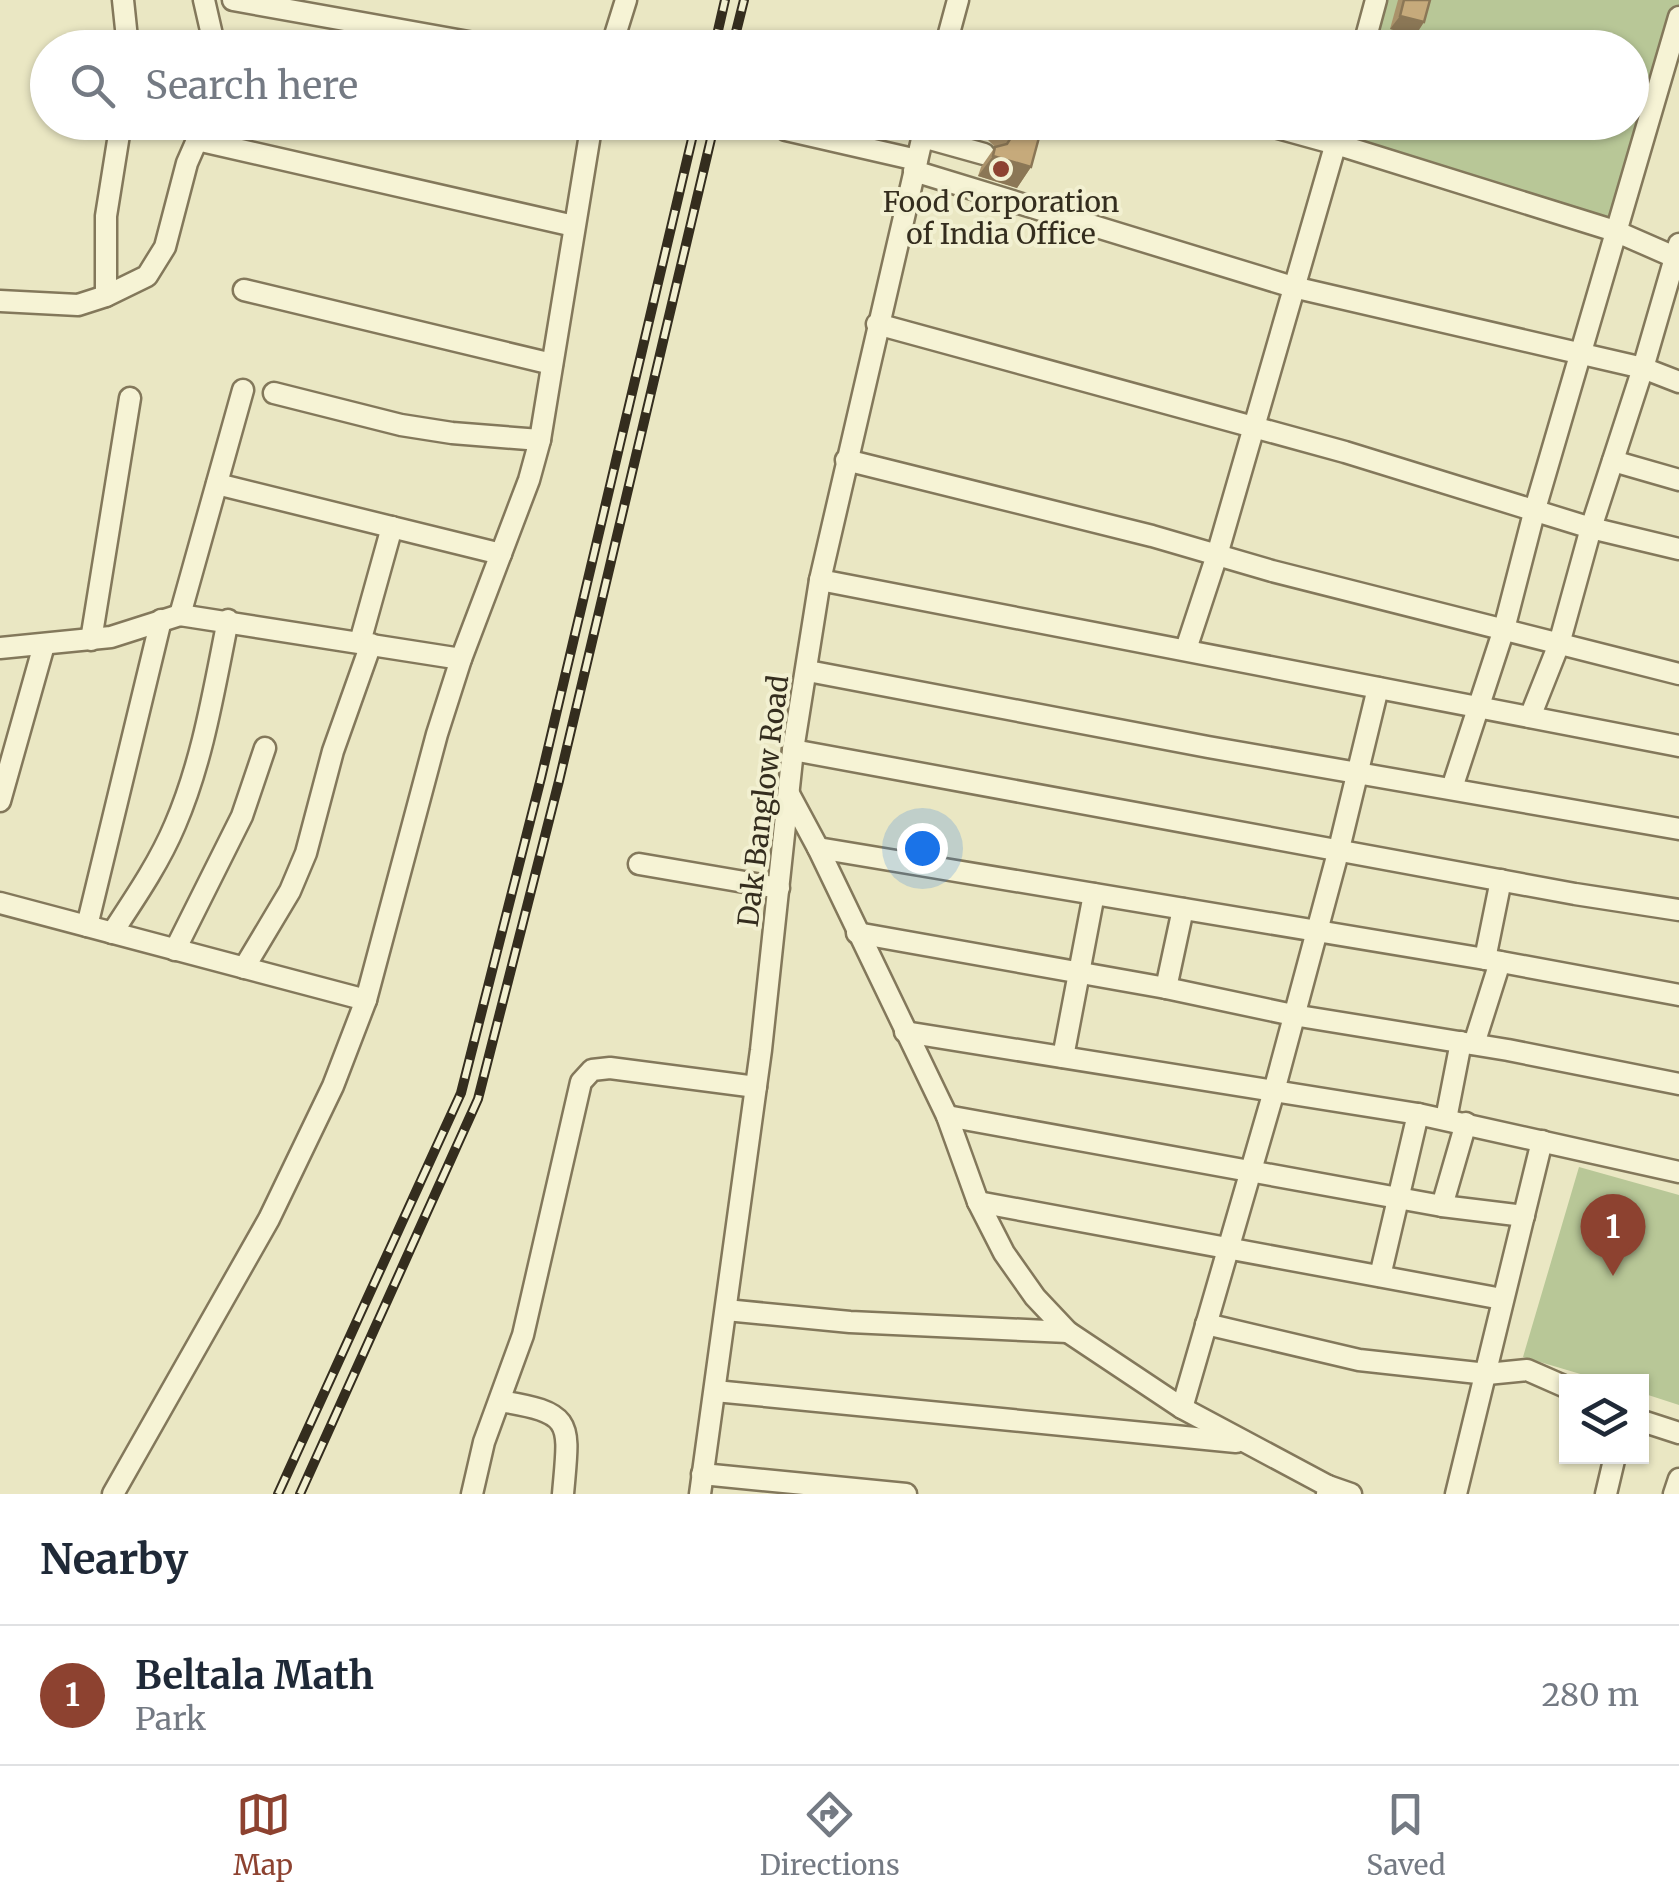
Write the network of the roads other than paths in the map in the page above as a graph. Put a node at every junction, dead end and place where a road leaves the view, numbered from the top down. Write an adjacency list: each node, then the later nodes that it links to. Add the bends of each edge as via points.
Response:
1 (123, 0): 8 (street)
2 (204, 0): 9 (street)
3 (233, 0): 10 (street)
4 (958, 0): 12 (street)
5 (1374, 0): 13 (street)
6 (620, 1): 11 (street)
7 (1679, 16): 14 (street)
8 (126, 30)
9 (213, 30)
10 (401, 30)
11 (615, 30)
12 (949, 30)
13 (1367, 30)
14 (1649, 117)
15 (117, 140): 33 (street, via 106,216)
16 (197, 140): 33 (street, via 166,247 146,276)
17 (233, 140): 28 (street)
18 (589, 140): 28 (street)
19 (822, 140): 27 (street)
20 (922, 140): 27 (street, Dak Banglow Road)
21 (949, 140): 26 (street)
22 (1321, 140): 25 (street)
23 (1337, 140): 25 (street)
24 (1642, 140): 29 (street)
25 (1336, 144): 29 (street); 31 (street)
26 (984, 154)
27 (916, 166): 31 (street); 35 (street, Dak Banglow Road)
28 (574, 226): 37 (street)
29 (1615, 231): 30 (street); 36 (street)
30 (1677, 253): 38 (street)
31 (1294, 287): 36 (street); 43 (street)
32 (244, 290): 37 (street)
33 (106, 296): 34 (street, via 78,305)
34 (0, 301)
35 (877, 324): 43 (street); 45 (street, Dak Banglow Road)
36 (1580, 356): 38 (street); 49 (street)
37 (552, 364): 44 (street)
38 (1643, 368): 39 (street); 46 (street)
39 (1679, 382)
40 (243, 390): 48 (street)
41 (274, 393): 44 (street, via 401,425)
42 (130, 398): 59 (street)
43 (1253, 427): 49 (street); 54 (street)
44 (540, 440): 53 (street)
45 (846, 460): 54 (street); 55 (street, Dak Banglow Road)
46 (1612, 461): 47 (street); 51 (street)
47 (1679, 480)
48 (217, 484): 50 (street); 56 (street)
49 (1535, 509): 51 (street); 58 (street)
50 (392, 527): 53 (street); 60 (street)
51 (1591, 528): 52 (street); 61 (street)
52 (1679, 550)
53 (501, 554): 65 (street)
54 (1217, 555): 58 (street); 64 (street)
55 (820, 580): 64 (street); 66 (street, Dak Banglow Road)
56 (170, 617): 57 (street); 59 (street); 88 (street)
57 (228, 620): 60 (street); 90 (street, via 186,798 160,856)
58 (1504, 629): 61 (street); 69 (street)
59 (91, 640): 62 (street)
60 (365, 643): 65 (street); 94 (street, via 306,853)
61 (1559, 644): 67 (street); 70 (street)
62 (44, 645): 63 (street); 77 (street)
63 (0, 648)
64 (1186, 649): 68 (street)
65 (462, 659): 98 (street)
66 (808, 670): 73 (street, Dak Banglow Road); 74 (street)
67 (1679, 674)
68 (1378, 688): 69 (street); 74 (street)
69 (1481, 708): 70 (street); 75 (street)
70 (1530, 717): 71 (street)
71 (1679, 746)
72 (265, 748): 92 (street, via 242,816)
73 (793, 750): 76 (street, Dak Banglow Road); 80 (street)
74 (1356, 770): 75 (street); 80 (street)
75 (1452, 788): 78 (street)
76 (789, 794): 79 (street); 83 (street, Dak Banglow Road)
77 (0, 801)
78 (1679, 829)
79 (818, 848): 84 (street); 91 (street)
80 (1339, 849): 82 (street); 89 (street)
81 (639, 864): 83 (street)
82 (1501, 880): 87 (street); 93 (street)
83 (779, 888): 104 (street, Dak Banglow Road)
84 (1094, 894): 86 (street); 95 (street)
85 (0, 903): 88 (street)
86 (1183, 909): 89 (street); 96 (street)
87 (1679, 910)
88 (87, 926): 90 (street)
89 (1315, 932): 93 (street); 99 (street)
90 (112, 933): 92 (street)
91 (856, 933): 95 (street); 100 (street)
92 (175, 950): 94 (street)
93 (1493, 960): 97 (street); 101 (street)
94 (244, 968): 98 (street)
95 (1079, 972): 96 (street); 102 (street)
96 (1166, 988): 99 (street)
97 (1679, 996)
98 (366, 1000): 134 (street, via 269,1220)
99 (1293, 1015): 101 (street); 105 (street)
100 (905, 1032): 102 (street); 107 (street)
101 (1468, 1043): 103 (street); 108 (street)
102 (1063, 1057): 105 (street)
103 (1679, 1084)
104 (756, 1086): 119 (street, Dak Banglow Road); 125 (street, via 610,1068 592,1070 581,1082 545,1248)
105 (1274, 1091): 106 (street); 110 (street)
106 (1418, 1114): 108 (street); 112 (street)
107 (947, 1116): 110 (street); 113 (street)
108 (1456, 1121): 109 (street); 114 (street)
109 (1542, 1142): 111 (street); 115 (street)
110 (1249, 1172): 112 (street); 116 (street)
111 (1679, 1172)
112 (1397, 1197): 114 (street); 117 (street)
113 (978, 1202): 116 (street); 121 (street, via 1004,1253)
114 (1442, 1206): 115 (street)
115 (1524, 1216): 118 (street)
116 (1230, 1248): 117 (street); 120 (street)
117 (1380, 1276): 118 (street)
118 (1502, 1299): 122 (street)
119 (726, 1310): 121 (street); 124 (street, Dak Banglow Road)
120 (1206, 1324): 122 (street, via 1358,1360); 126 (street)
121 (1068, 1332): 126 (street)
122 (1487, 1374): 123 (street, via 1527,1370); 139 (street)
123 (1559, 1384)
124 (715, 1391): 129 (street); 132 (street, Dak Banglow Road)
125 (500, 1401): 135 (street); 136 (street, via 538,1407 562,1420)
126 (1182, 1408): 129 (street)
127 (1649, 1423): 128 (street)
128 (1679, 1433)
129 (1242, 1443): 133 (street)
130 (1613, 1464): 140 (street)
131 (1679, 1479): 141 (street)
132 (701, 1484): 137 (street)
133 (1328, 1490): 138 (street)
134 (113, 1494)
135 (472, 1494)
136 (563, 1494)
137 (906, 1494)
138 (1352, 1494)
139 (1456, 1494)
140 (1606, 1494)
141 (1674, 1494)

